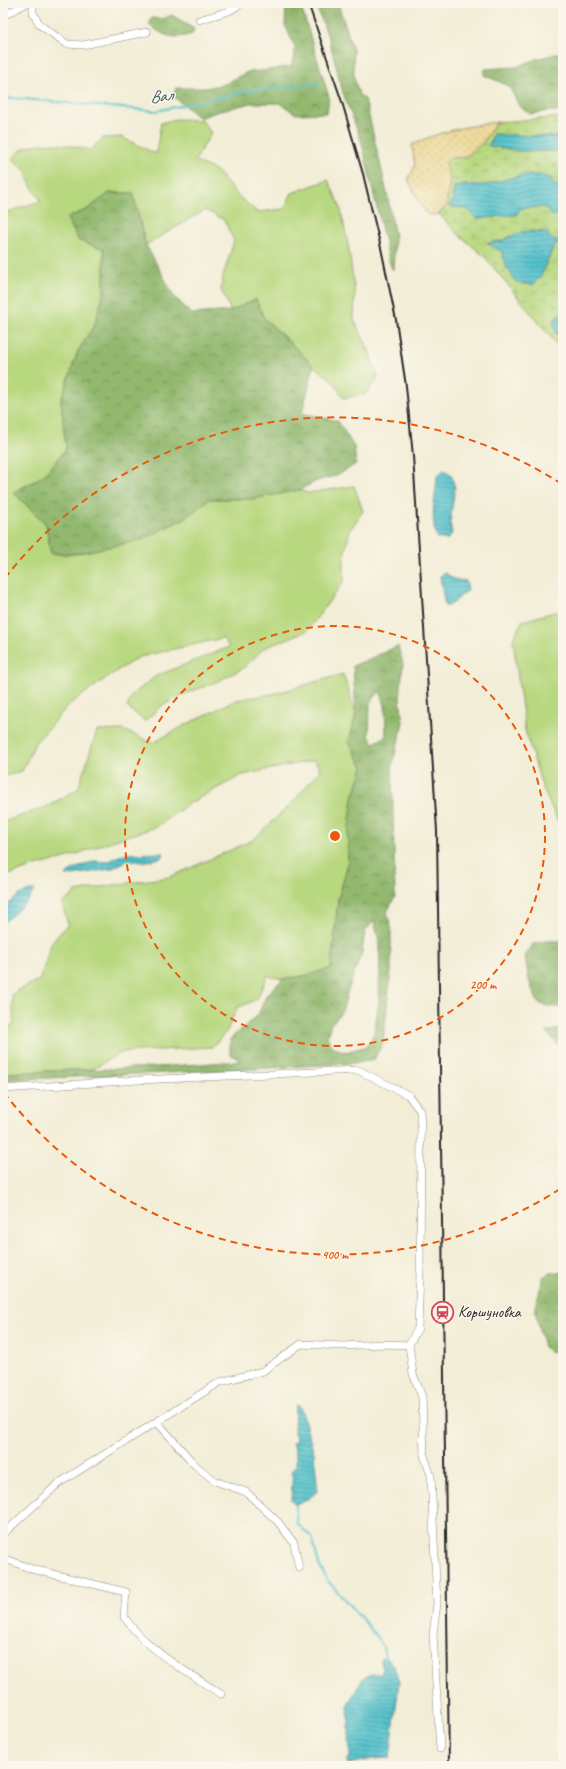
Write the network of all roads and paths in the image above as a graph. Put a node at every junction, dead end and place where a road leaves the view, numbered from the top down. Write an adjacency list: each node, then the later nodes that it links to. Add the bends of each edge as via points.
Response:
1 (27, 3): 4 (street)
2 (33, 3): 6 (street, via 33,13 40,25 67,44 83,45)
3 (242, 3): 5 (street, via 229,11)
4 (3, 16)
5 (199, 20)
6 (147, 32)
7 (3, 1089): 8 (street, via 358,1070 408,1095 420,1111 421,1129 418,1328)
8 (409, 1345): 9 (street, via 301,1344 263,1371 220,1382); 14 (street, via 413,1374 422,1397 424,1455 431,1476 437,1604 433,1634)
9 (157, 1422): 10 (street, via 59,1483); 12 (street, via 194,1465 215,1481 246,1492 278,1522 294,1543)
10 (3, 1534)
11 (3, 1558): 13 (street, via 32,1569 126,1592 124,1617 133,1630 170,1661)
12 (299, 1568)
13 (221, 1694)
14 (440, 1749)

